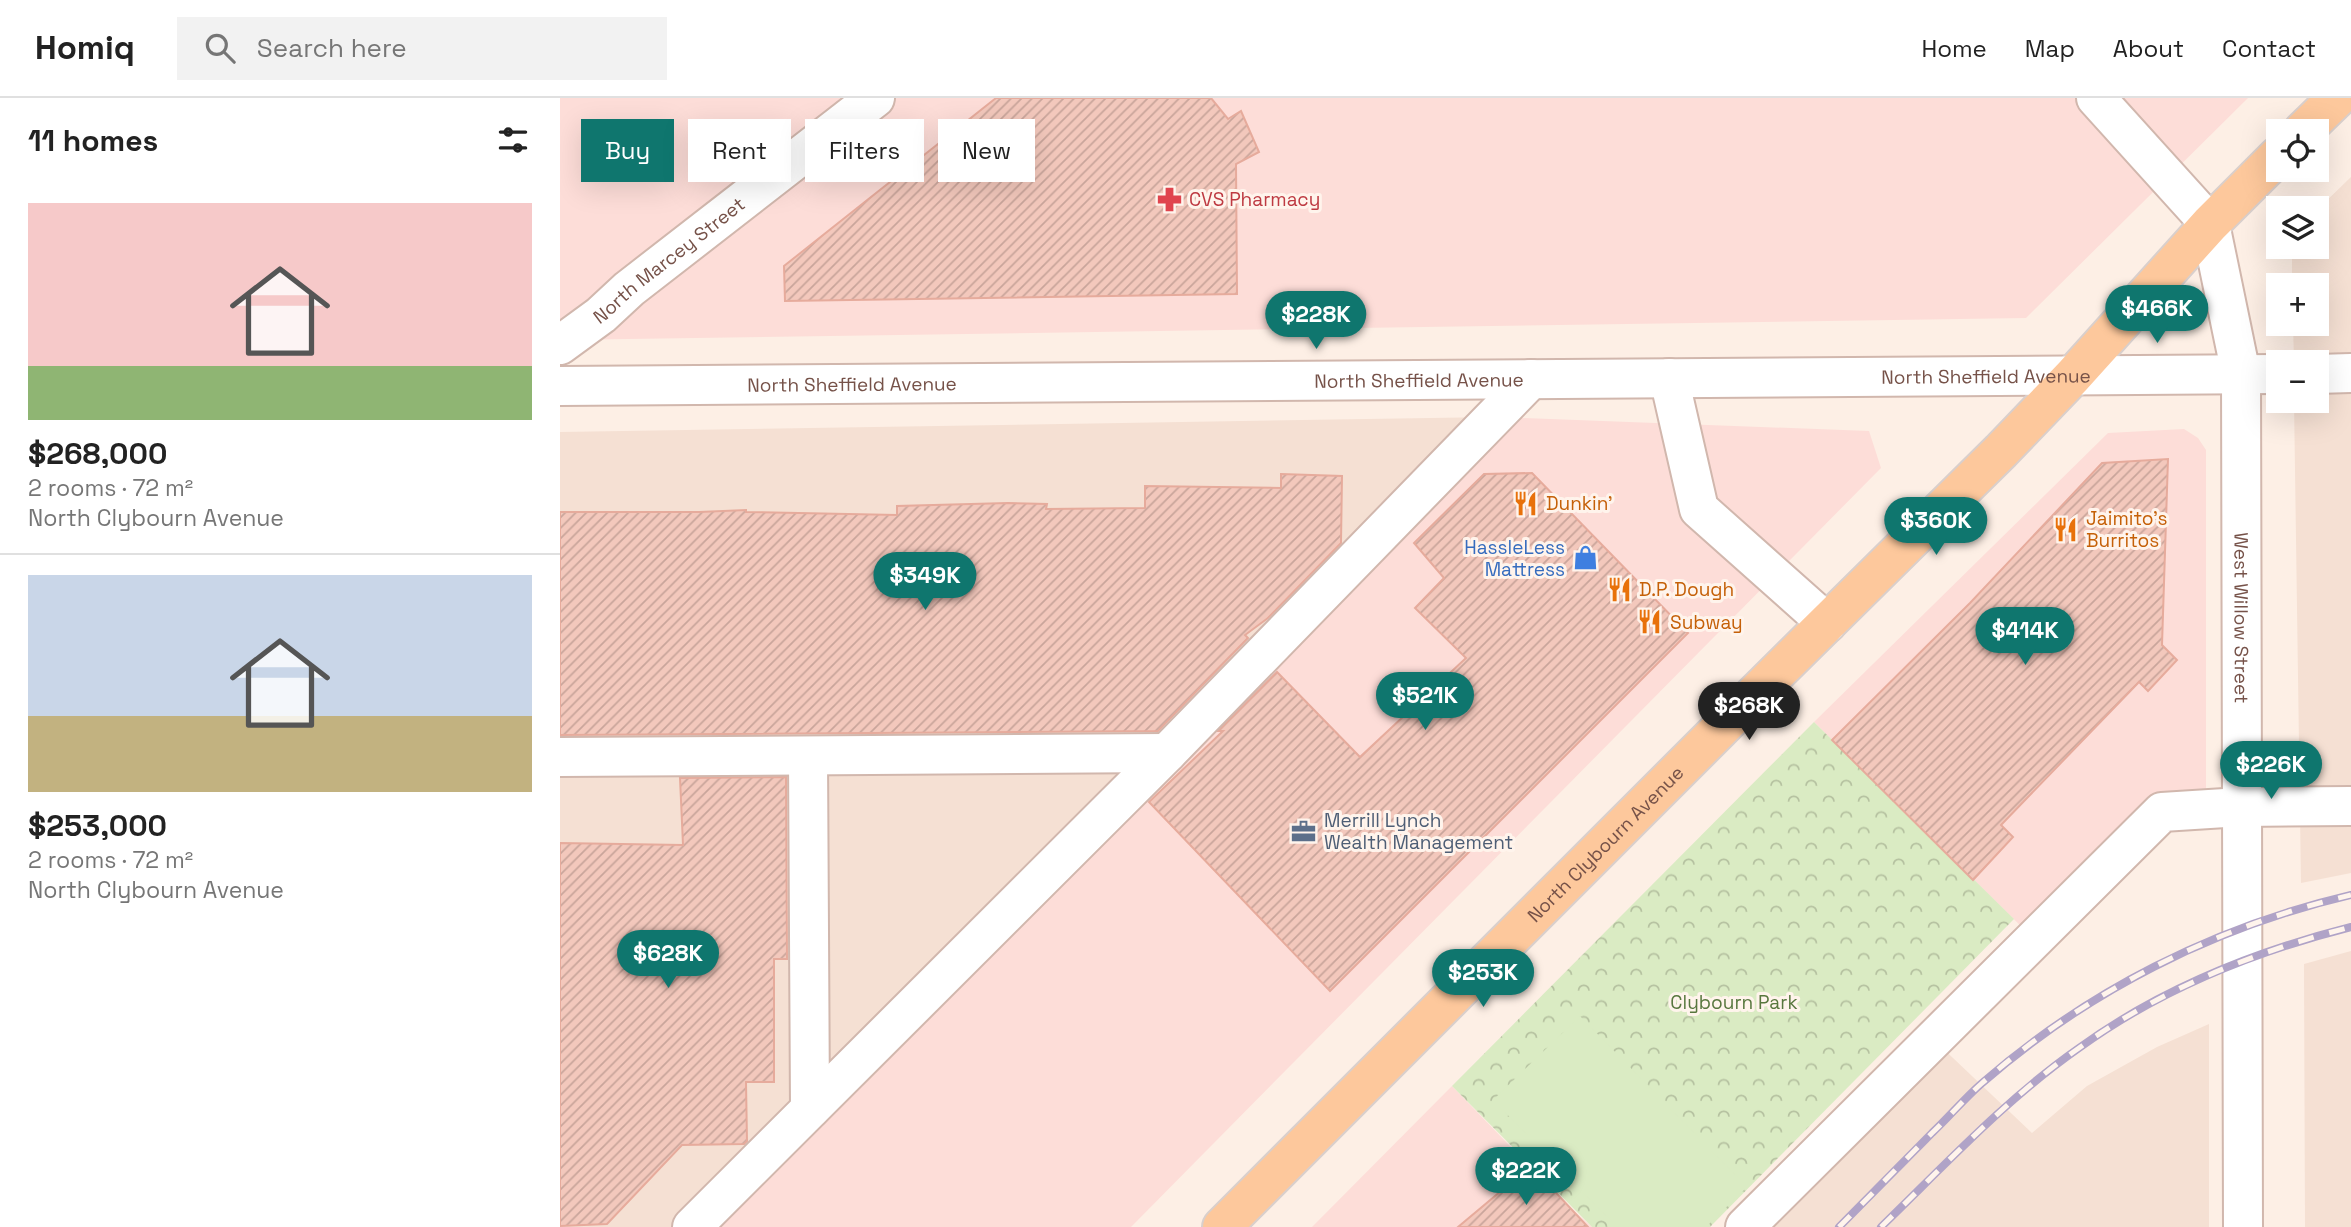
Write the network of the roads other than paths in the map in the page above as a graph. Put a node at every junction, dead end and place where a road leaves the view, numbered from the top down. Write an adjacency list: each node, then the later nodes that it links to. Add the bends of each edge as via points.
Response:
1 (876, 98): 7 (street, North Marcey Street)
2 (2096, 98): 6 (street)
3 (2337, 98): 4 (main road)
4 (2315, 119)
5 (2266, 168): 6 (main road, North Clybourn Avenue)
6 (2210, 224): 9 (street, West Willow Street); 12 (main road, North Clybourn Avenue)
7 (560, 345)
8 (2351, 373): 11 (street)
9 (2241, 374): 10 (street, North Sheffield Avenue); 12 (street, North Sheffield Avenue); 21 (street, West Willow Street)
10 (2266, 374)
11 (2329, 374)
12 (2073, 376): 13 (street, North Sheffield Avenue); 16 (main road, North Clybourn Avenue)
13 (1668, 378): 14 (street, North Sheffield Avenue); 16 (street, via 1699,509)
14 (1531, 380): 15 (street, North Sheffield Avenue); 17 (street)
15 (560, 386)
16 (1827, 623): 24 (main road, North Clybourn Avenue)
17 (1167, 753): 18 (street); 22 (street)
18 (808, 756): 19 (street); 22 (street)
19 (560, 757)
20 (2351, 806): 21 (street)
21 (2241, 807): 25 (street, via 2162,812); 26 (street, West Willow Street)
22 (810, 1109): 23 (street)
23 (692, 1227)
24 (1222, 1227)
25 (1745, 1227)
26 (2243, 1227)

